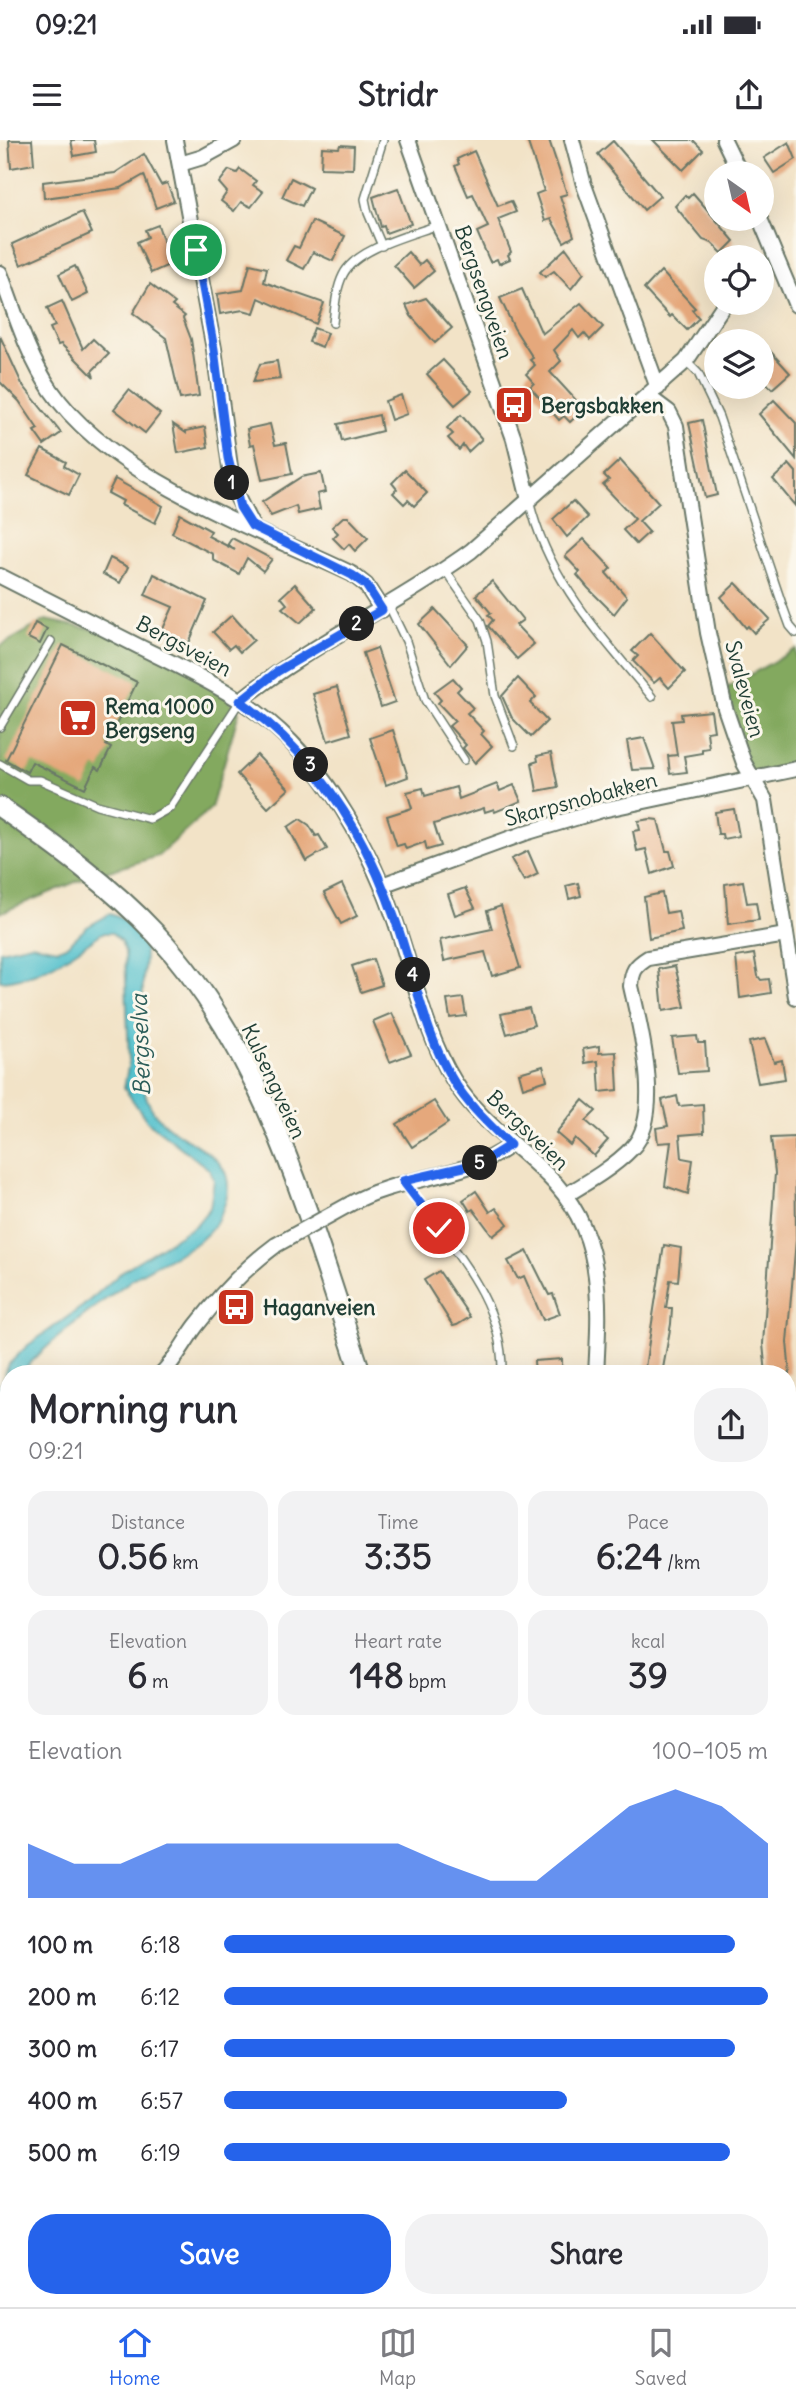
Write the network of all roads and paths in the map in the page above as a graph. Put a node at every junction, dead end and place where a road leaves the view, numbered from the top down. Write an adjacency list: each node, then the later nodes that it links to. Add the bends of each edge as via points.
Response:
1 (176, 140): 8 (street)
2 (234, 140): 8 (street)
3 (383, 140): 10 (lane, via 365,199)
4 (408, 140): 9 (street, Bergsengveien)
5 (572, 140): 17 (street, Svaleveien)
6 (724, 140): 7 (street)
7 (734, 161)
8 (180, 164): 19 (street, via 214,349 233,489)
9 (438, 225): 10 (lane); 18 (street, Bergsengveien, via 514,439)
10 (382, 246): 15 (lane, via 344,271)
11 (774, 251): 13 (street)
12 (0, 273): 19 (street, via 32,356 51,390 77,421 129,464)
13 (796, 305)
14 (718, 315): 16 (street)
15 (333, 323)
16 (686, 361): 17 (street); 23 (lane, via 698,373 719,417)
17 (654, 392): 18 (street); 32 (street, Svaleveien, via 676,426 698,586 719,683 744,762)
18 (529, 500): 20 (street); 25 (lane, via 555,573)
19 (252, 526): 22 (street, via 352,575)
20 (445, 570): 22 (street); 28 (lane, via 480,620 495,696)
21 (0, 576): 26 (street, Bergsveien)
22 (385, 608): 26 (street, via 278,671); 29 (lane, via 406,641 425,700)
23 (796, 633)
24 (51, 641): 27 (lane)
25 (652, 697)
26 (240, 701): 30 (lane, via 170,808 150,819 97,804 40,780 28,780); 34 (street, Bergsveien, via 290,740 313,768 336,798)
27 (0, 727)
28 (514, 746)
29 (464, 760)
30 (0, 764)
31 (796, 769): 32 (street, Skarpsnobakken)
32 (755, 779): 34 (street, Skarpsnobakken, via 602,810 525,832); 35 (street, Svaleveien, via 765,800)
33 (0, 807): 41 (main road, Kulsengveien, via 101,883 157,935 202,993 234,1043 270,1116)
34 (382, 885): 37 (street, Bergsveien, via 437,1050 475,1111)
35 (786, 935): 36 (street, Svaleveien); 39 (street, via 649,958 638,965 631,986 646,1075 648,1108 642,1133 613,1164)
36 (796, 997)
37 (510, 1145): 38 (street, via 481,1163); 39 (street, Bergsveien)
38 (403, 1181): 40 (street, bridge, via 374,1190 276,1245 237,1279 195,1327); 42 (lane, via 470,1271 487,1302)
39 (566, 1195): 43 (street, Bergsveien, via 590,1239 597,1265)
40 (178, 1365)
41 (358, 1365)
42 (501, 1365)
43 (596, 1365)

